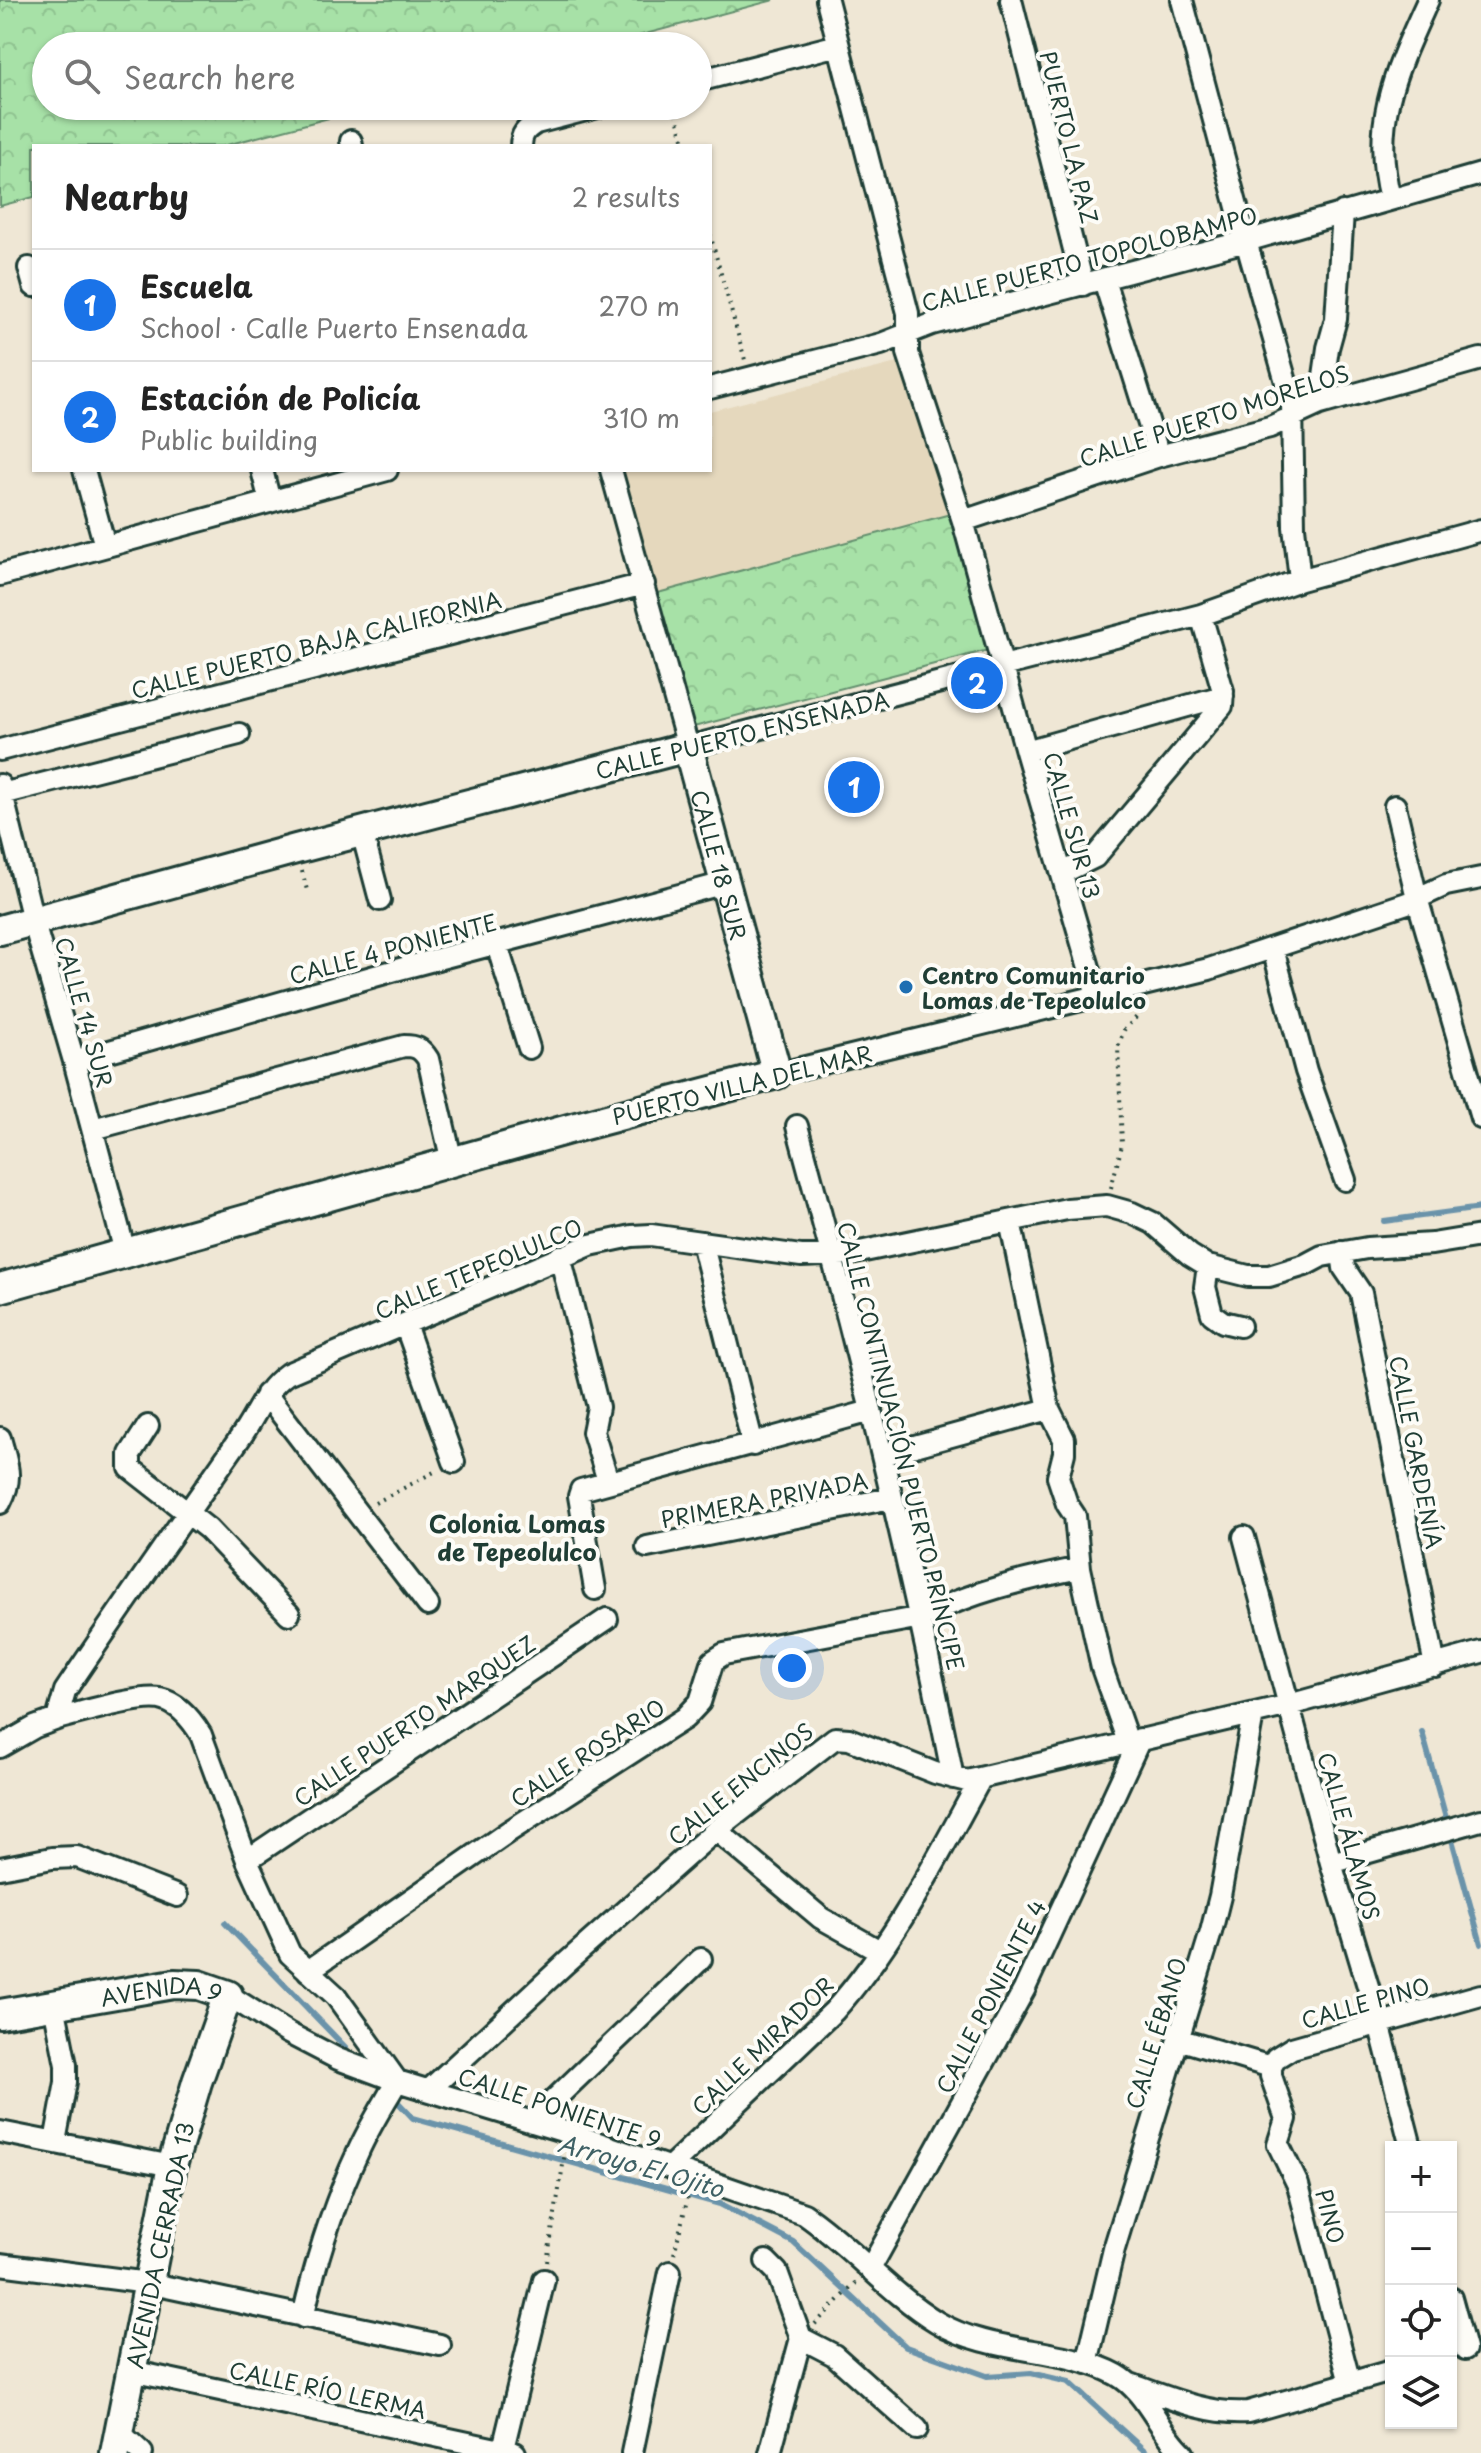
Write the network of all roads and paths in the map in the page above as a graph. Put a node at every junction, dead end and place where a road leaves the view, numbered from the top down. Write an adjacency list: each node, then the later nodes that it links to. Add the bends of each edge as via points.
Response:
1 (827, 0): 5 (street, CALLE SUR 13)
2 (1011, 0): 17 (street, PUERTO LA PAZ)
3 (1182, 0): 15 (street)
4 (1428, 0): 12 (street, via 1383,115)
5 (838, 45): 6 (street); 18 (street, CALLE SUR 13, via 908,313)
6 (712, 77)
7 (548, 120): 9 (street, via 527,128)
8 (678, 120): 10 (path)
9 (522, 144)
10 (684, 144)
11 (1481, 174): 12 (street, CALLE PUERTO TOPOLOBAMPO)
12 (1390, 198): 13 (street, CALLE PUERTO TOPOLOBAMPO)
13 (1343, 212): 15 (street, CALLE PUERTO TOPOLOBAMPO); 22 (street, via 1336,319)
14 (712, 241): 20 (path)
15 (1246, 241): 16 (street, CALLE PUERTO TOPOLOBAMPO); 23 (street)
16 (1104, 280): 17 (street, CALLE PUERTO TOPOLOBAMPO); 24 (street)
17 (1083, 285): 18 (street, CALLE PUERTO TOPOLOBAMPO)
18 (908, 334): 20 (street, CALLE PUERTO TOPOLOBAMPO); 30 (street, CALLE SUR 13, via 908,353)
19 (1481, 359): 22 (street, CALLE PUERTO MORELOS)
20 (750, 377): 21 (street, CALLE PUERTO TOPOLOBAMPO)
21 (712, 387)
22 (1320, 404): 23 (street, CALLE PUERTO MORELOS)
23 (1293, 417): 24 (street, CALLE PUERTO MORELOS); 34 (street)
24 (1159, 456): 30 (street, CALLE PUERTO MORELOS)
25 (85, 472): 32 (street)
26 (262, 472): 29 (street)
27 (380, 472): 29 (street)
28 (612, 472): 35 (street, CALLE 18 SUR)
29 (270, 502): 32 (street)
30 (963, 521): 37 (street, CALLE SUR 13)
31 (1481, 530): 34 (street, CALLE PUERTO ENSENADA)
32 (105, 546): 33 (street)
33 (0, 575)
34 (1300, 580): 36 (street, CALLE PUERTO ENSENADA)
35 (644, 584): 40 (street, CALLE 18 SUR); 41 (street, CALLE PUERTO BAJA CALIFORNIA)
36 (1201, 615): 37 (street, CALLE PUERTO ENSENADA); 38 (street)
37 (1004, 668): 40 (street, CALLE PUERTO ENSENADA); 42 (street, CALLE SUR 13)
38 (1223, 696): 42 (street); 46 (street, via 1214,718 1095,857)
39 (239, 734): 43 (street)
40 (688, 747): 45 (street, CALLE PUERTO ENSENADA); 48 (street, CALLE 18 SUR)
41 (0, 750)
42 (1026, 751): 46 (street, CALLE SUR 13)
43 (1, 790): 51 (street, CALLE 14 SUR)
44 (1395, 806): 49 (street)
45 (362, 832): 50 (street); 51 (street, CALLE PUERTO ENSENADA)
46 (1062, 873): 56 (street, CALLE SUR 13)
47 (1481, 878): 49 (street, PUERTO VILLA DEL MAR)
48 (725, 883): 53 (street, CALLE 4 PONIENTE); 59 (street, CALLE 18 SUR)
49 (1417, 898): 54 (street, PUERTO VILLA DEL MAR); 60 (street)
50 (380, 900)
51 (33, 920): 52 (street, CALLE PUERTO ENSENADA); 58 (street, CALLE 14 SUR)
52 (0, 930)
53 (497, 945): 57 (street); 58 (street, CALLE 4 PONIENTE)
54 (1273, 949): 55 (street, PUERTO VILLA DEL MAR); 65 (street, via 1306,1071)
55 (1152, 984): 56 (street, PUERTO VILLA DEL MAR); 66 (path, via 1148,1007 1124,1030 1118,1047 1122,1145)
56 (1097, 995): 59 (street, PUERTO VILLA DEL MAR)
57 (529, 1048)
58 (74, 1061): 63 (street, CALLE 14 SUR)
59 (777, 1074): 64 (street, PUERTO VILLA DEL MAR)
60 (1476, 1082): 61 (street)
61 (1481, 1118)
62 (797, 1126): 72 (street, CALLE CONTINUACIÓN PUERTO PRÍNCIPE)
63 (93, 1129): 64 (street, via 413,1046 428,1059); 70 (street, CALLE 14 SUR)
64 (452, 1162): 70 (street, PUERTO VILLA DEL MAR)
65 (1345, 1180)
66 (1107, 1206): 67 (street, CALLE TEPEOLULCO); 74 (street, CALLE TEPEOLULCO, via 1153,1223)
67 (1010, 1221): 72 (street, CALLE TEPEOLULCO); 79 (street)
68 (1481, 1236): 71 (street, CALLE TEPEOLULCO)
69 (702, 1242): 72 (street, CALLE TEPEOLULCO, via 801,1256); 73 (street, CALLE TEPEOLULCO, via 632,1236); 83 (street)
70 (125, 1252): 75 (street, PUERTO VILLA DEL MAR)
71 (1342, 1252): 74 (street, CALLE TEPEOLULCO, via 1269,1276); 100 (street, CALLE GARDENÍA, via 1344,1268 1361,1293)
72 (832, 1255): 80 (street, CALLE CONTINUACIÓN PUERTO PRÍNCIPE)
73 (560, 1256): 76 (street, CALLE TEPEOLULCO); 86 (street, via 598,1415 593,1432)
74 (1208, 1266): 77 (street, via 1205,1287 1212,1314)
75 (0, 1288)
76 (405, 1324): 78 (street, CALLE TEPEOLULCO, via 287,1374); 85 (street)
77 (1240, 1326)
78 (266, 1394): 89 (street, CALLE TEPEOLULCO, via 243,1436); 90 (street)
79 (1049, 1409): 84 (street); 93 (street, via 1064,1439 1058,1477 1075,1516)
80 (871, 1411): 83 (street); 84 (street, CALLE CONTINUACIÓN PUERTO PRÍNCIPE)
81 (148, 1426): 89 (street, via 130,1454 130,1468)
82 (0, 1438): 88 (street, via 9,1474)
83 (753, 1445): 86 (street)
84 (882, 1455): 87 (street, CALLE CONTINUACIÓN PUERTO PRÍNCIPE)
85 (454, 1462): 90 (path)
86 (608, 1481): 94 (street, via 586,1487 579,1496)
87 (891, 1498): 92 (street, PRIMERA PRIVADA); 97 (street, CALLE CONTINUACIÓN PUERTO PRÍNCIPE)
88 (0, 1503)
89 (187, 1511): 96 (street); 103 (street, CALLE TEPEOLULCO, via 65,1691)
90 (356, 1514): 95 (street)
91 (1244, 1537): 101 (street, CALLE ÁLAMOS)
92 (647, 1547)
93 (1080, 1568): 97 (street, CALLE ROSARIO, via 1020,1580); 104 (street, via 1102,1668)
94 (595, 1589)
95 (428, 1605)
96 (289, 1614)
97 (921, 1617): 106 (street, CALLE CONTINUACIÓN PUERTO PRÍNCIPE); 116 (street, CALLE ROSARIO, via 724,1654 713,1661 700,1702 685,1718)
98 (607, 1619): 110 (street, CALLE PUERTO MARQUEZ)
99 (1481, 1652): 100 (street, CALLE ENCINOS)
100 (1435, 1666): 101 (street, CALLE ENCINOS)
101 (1289, 1705): 102 (street, CALLE ENCINOS); 111 (street, CALLE ÁLAMOS)
102 (1253, 1714): 104 (street, CALLE ENCINOS); 122 (street, CALLE ÉBANO, via 1220,1896)
103 (57, 1719): 105 (street); 110 (street, via 148,1699 177,1707 201,1735)
104 (1134, 1740): 107 (street, CALLE ENCINOS); 136 (street, CALLE PONIENTE 4, via 1024,1990)
105 (0, 1747)
106 (953, 1778): 107 (street, CALLE ENCINOS); 109 (street, CALLE ENCINOS, via 835,1738)
107 (981, 1778): 114 (street, CALLE MIRADOR)
108 (1481, 1820): 111 (street)
109 (716, 1830): 114 (street, via 821,1918); 125 (street, CALLE ENCINOS)
110 (247, 1860): 116 (street, via 290,1954)
111 (1331, 1863): 121 (street, CALLE ÁLAMOS)
112 (0, 1868): 113 (street, via 77,1857)
113 (177, 1896)
114 (880, 1951): 132 (street, CALLE MIRADOR, via 834,2011)
115 (701, 1959): 126 (street)
116 (308, 1971): 124 (street, via 336,1996)
117 (228, 1995): 119 (street, AVENIDA 9, via 199,1985 174,1984); 124 (street, AVENIDA 9, via 325,2053); 131 (street, AVENIDA CERRADA 13)
118 (1481, 1995): 121 (street, CALLE PINO)
119 (54, 2005): 120 (street, AVENIDA 9); 130 (street, via 66,2065)
120 (0, 2014)
121 (1379, 2023): 123 (street, CALLE PINO, via 1287,2049); 129 (street, CALLE ÁLAMOS)
122 (1178, 2039): 123 (street); 145 (street, CALLE ÉBANO, via 1114,2249)
123 (1271, 2067): 148 (street, PINO, via 1286,2119 1279,2146 1298,2185)
124 (397, 2081): 125 (street, CALLE PONIENTE 9); 140 (street, via 358,2150 330,2219)
125 (429, 2090): 126 (street, CALLE PONIENTE 9)
126 (531, 2122): 128 (street, CALLE PONIENTE 9)
127 (0, 2132): 130 (street)
128 (569, 2133): 132 (street, CALLE PONIENTE 9); 138 (path)
129 (1409, 2141)
130 (55, 2142): 131 (street)
131 (172, 2166): 139 (street, AVENIDA CERRADA 13)
132 (670, 2167): 133 (street, CALLE PONIENTE 9)
133 (693, 2175): 136 (street, CALLE PONIENTE 9, via 804,2214); 137 (path)
134 (766, 2261): 142 (street, via 777,2272)
135 (0, 2264): 139 (street)
136 (870, 2269): 142 (path); 145 (street, CALLE PONIENTE 9, via 922,2312 955,2331)
137 (670, 2272): 154 (street)
138 (544, 2280): 152 (street)
139 (148, 2283): 140 (street); 146 (street, AVENIDA CERRADA 13)
140 (303, 2317): 143 (street)
141 (1457, 2318): 144 (street)
142 (801, 2338): 150 (street, via 834,2355); 155 (street)
143 (440, 2345)
144 (1466, 2349)
145 (1087, 2363): 149 (street, CALLE PONIENTE 9)
146 (131, 2371): 151 (street, AVENIDA CERRADA 13); 152 (street, CALLE RÍO LERMA)
147 (1385, 2373): 148 (street)
148 (1350, 2383): 149 (street, via 1234,2413)
149 (1130, 2384): 156 (street, CALLE PONIENTE 9)
150 (917, 2429)
151 (117, 2443): 153 (street)
152 (506, 2452)
153 (142, 2453)
154 (632, 2453)
155 (770, 2453)
156 (1183, 2453)

